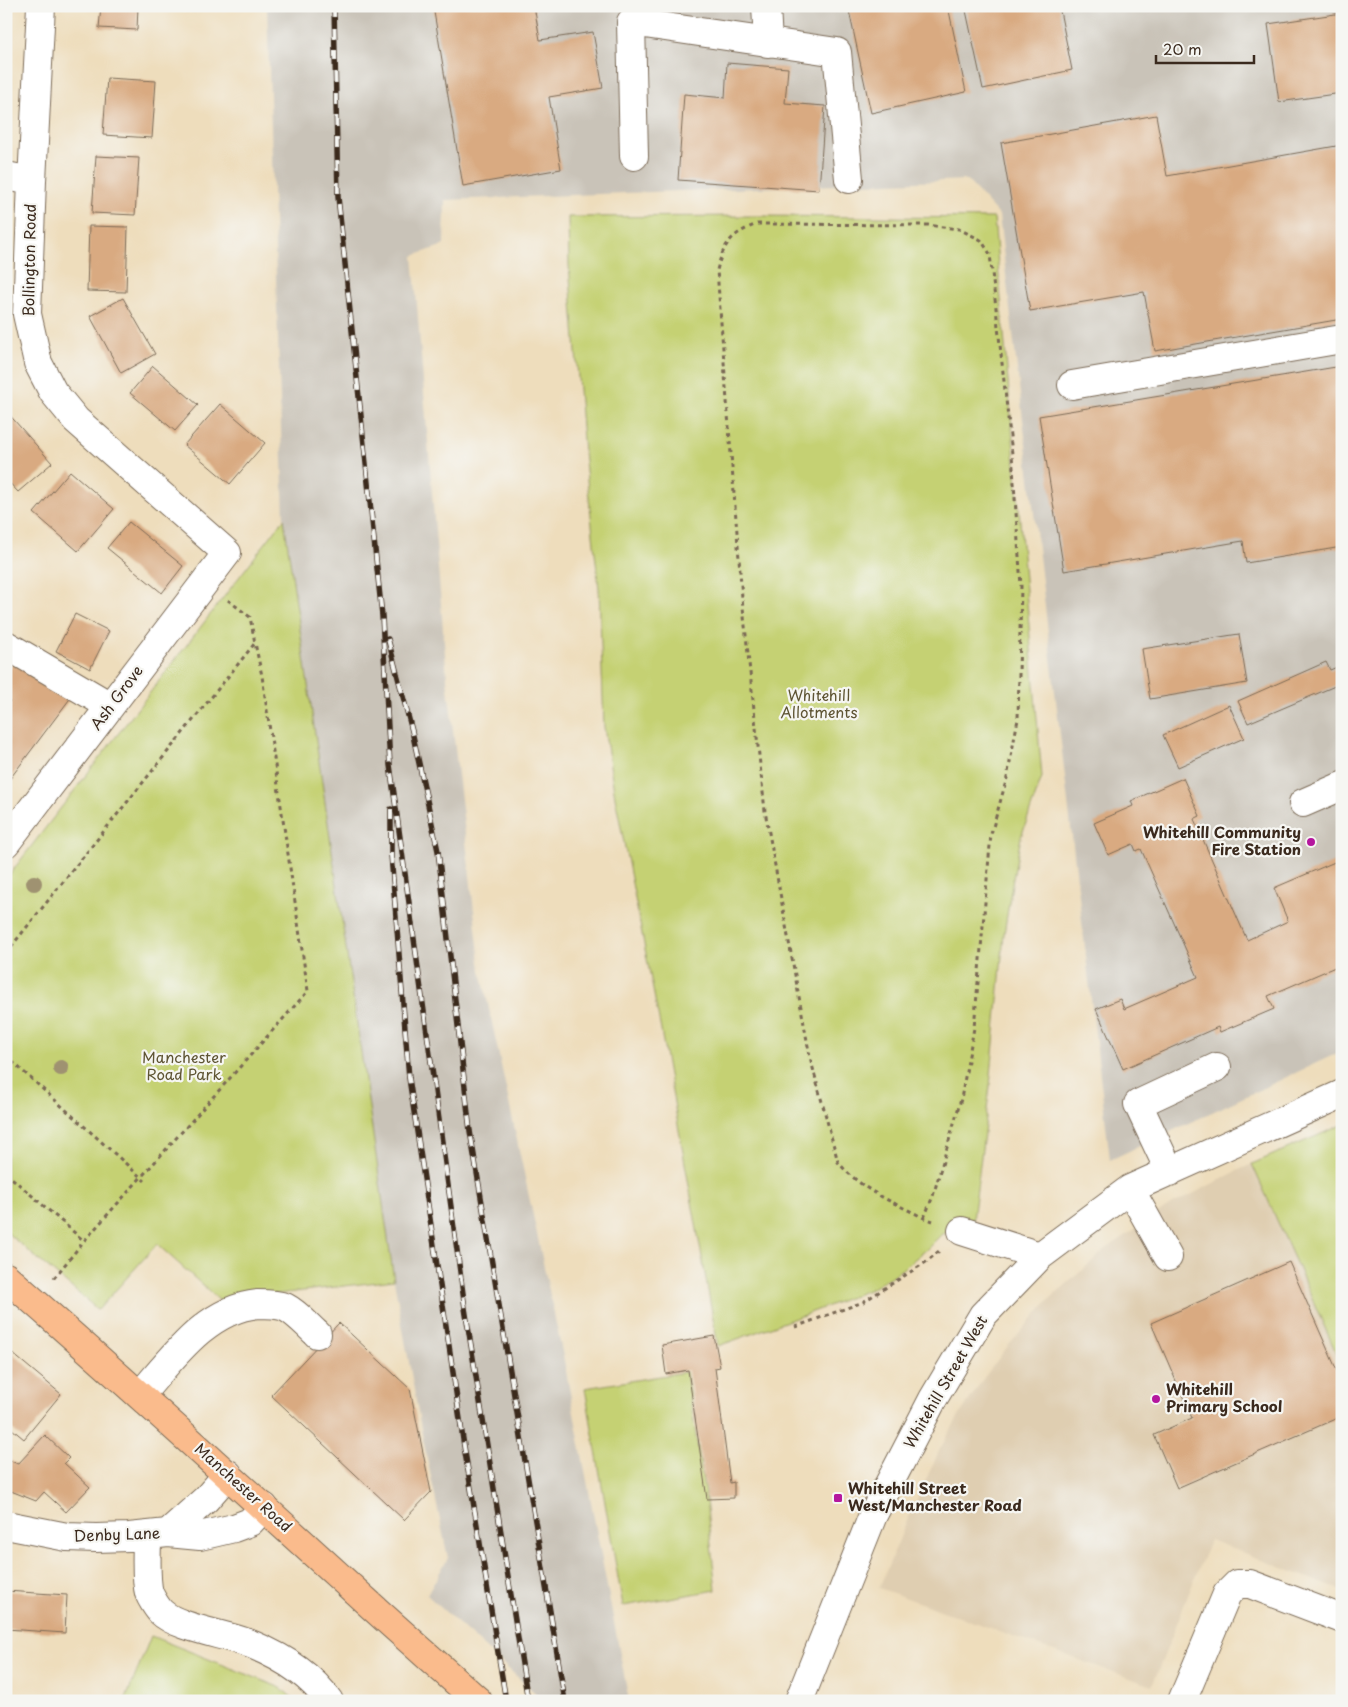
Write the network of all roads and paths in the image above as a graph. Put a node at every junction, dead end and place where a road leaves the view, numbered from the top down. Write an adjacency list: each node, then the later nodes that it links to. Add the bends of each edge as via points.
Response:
1 (41, 6): 5 (street, Bollington Road)
2 (766, 6): 3 (street)
3 (768, 43): 4 (street, via 631,22); 6 (street, via 837,52)
4 (634, 156)
5 (19, 178): 9 (street, Bollington Road, via 27,314 38,363 53,392 76,420)
6 (848, 179)
7 (1342, 340): 8 (street)
8 (1072, 385)
9 (227, 552): 10 (street, Ash Grove)
10 (205, 581): 11 (path, via 250,617); 13 (street, Ash Grove)
11 (255, 643): 17 (path); 20 (path, via 308,991)
12 (6, 644): 13 (street)
13 (110, 706): 16 (street, Ash Grove)
14 (1341, 788): 15 (street)
15 (1303, 803)
16 (6, 843)
17 (6, 953)
18 (6, 1056): 25 (path)
19 (1217, 1067): 23 (street, via 1138,1104)
20 (229, 1078): 21 (path); 25 (path)
21 (235, 1082)
22 (1342, 1094): 23 (street, Whitehill Street West)
23 (1170, 1172): 27 (street, Whitehill Street West)
24 (6, 1173): 30 (path)
25 (140, 1177): 26 (path); 30 (path)
26 (145, 1181)
27 (1130, 1189): 31 (street, Whitehill Street West); 32 (street)
28 (924, 1218): 28 (path, via 862,1186 838,1162 810,1057 765,812 742,598 717,270 724,247 731,238 757,224 928,225 959,229 981,240 990,254 1012,454 1021,586 1018,719 1007,778 991,834 974,1028 961,1099); 29 (path)
29 (962, 1231): 31 (street); 35 (path, via 926,1262 863,1302)
30 (84, 1241): 33 (path)
31 (1040, 1256): 45 (street, Whitehill Street West, via 983,1315 933,1399 873,1514)
32 (1168, 1257)
33 (57, 1275)
34 (6, 1277): 37 (main road, Manchester Road)
35 (795, 1327)
36 (317, 1334): 37 (street, via 285,1307 268,1304 244,1306 204,1327)
37 (140, 1395): 38 (main road, Manchester Road)
38 (228, 1474): 39 (main road, Manchester Road); 41 (street, Denby Lane, via 201,1504)
39 (264, 1507): 41 (street, Denby Lane, via 250,1522 234,1528 200,1536); 44 (main road, Manchester Road)
40 (6, 1525): 41 (street, Denby Lane, via 96,1538)
41 (157, 1534): 43 (street, via 149,1593 160,1612 180,1624 252,1645 274,1655 311,1680)
42 (1342, 1619): 46 (street, via 1250,1584 1238,1584 1226,1594)
43 (329, 1701)
44 (478, 1701)
45 (799, 1701)
46 (1182, 1701)

